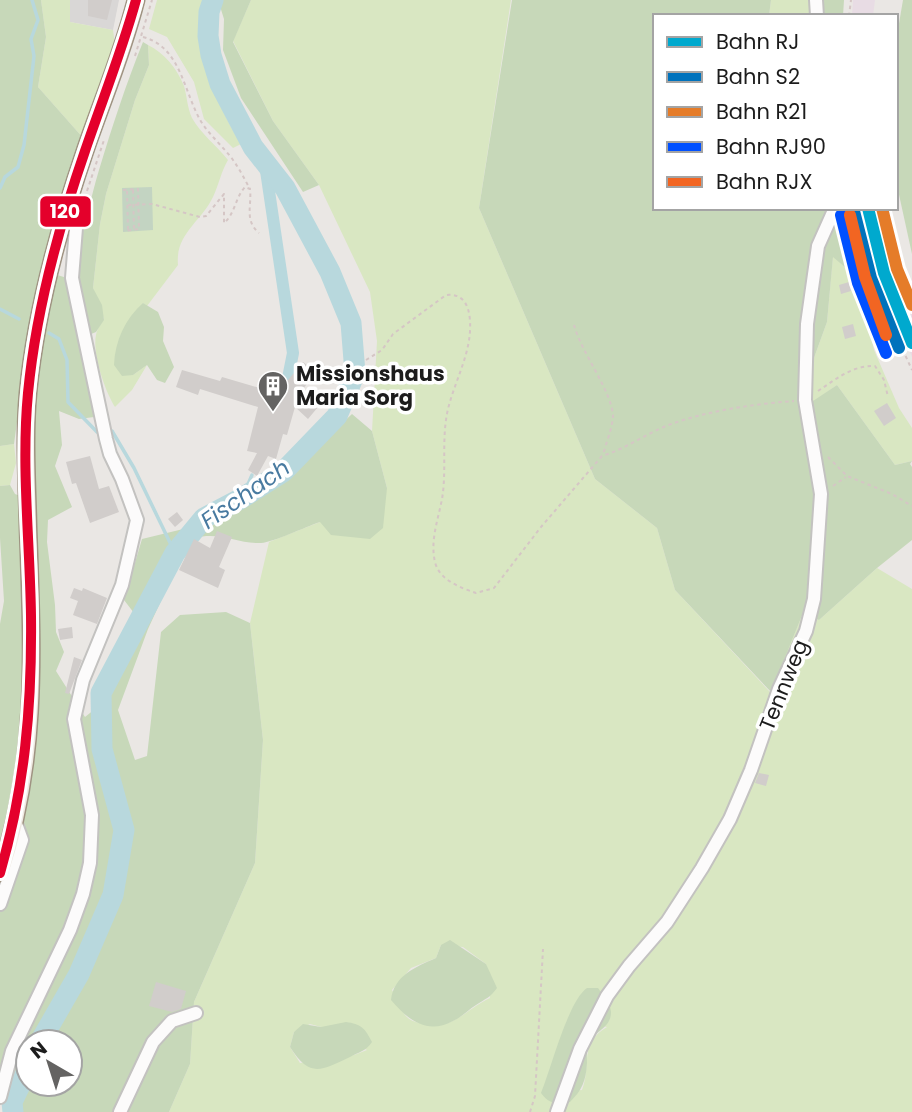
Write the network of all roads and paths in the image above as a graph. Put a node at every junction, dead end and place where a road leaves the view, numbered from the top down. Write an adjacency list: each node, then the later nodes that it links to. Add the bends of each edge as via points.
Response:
1 (136, 0): 12 (main road)
2 (142, 37): 4 (path, via 161,45 175,63 195,112 231,156)
3 (133, 189): 6 (path); 8 (path); 9 (path, via 138,189)
4 (250, 189): 9 (path, via 240,192 224,223 224,194 201,217); 14 (path, via 249,217)
5 (123, 190): 6 (path)
6 (127, 190): 7 (path)
7 (128, 205): 8 (path); 13 (path, via 126,230)
8 (133, 205): 9 (path); 13 (path)
9 (139, 205): 13 (path, via 139,229)
10 (834, 210): 19 (street, Tennweg, via 818,246 807,324)
11 (841, 210): 17 (path, via 858,235 881,302)
12 (65, 215): 25 (main road, via 37,319 28,395 31,725); 30 (street, via 76,228 72,278 106,439 136,520 122,585 83,680 74,719 92,815 83,894 12,1051)
13 (134, 230)
14 (259, 233)
15 (574, 325): 20 (path, via 612,409)
16 (366, 360): 20 (path, via 446,295 463,298 470,323 468,345 447,411 442,497 434,531 435,564 446,579 462,588 476,593 494,588)
17 (912, 370)
18 (888, 397): 19 (path, via 875,366 864,366)
19 (805, 400): 20 (path, via 710,414 667,426); 23 (street, Tennweg)
20 (603, 456)
21 (829, 458): 22 (path)
22 (847, 476): 23 (path); 24 (path)
23 (821, 494): 33 (street, Tennweg, via 814,599 806,631 730,819 667,922 607,996 580,1049)
24 (912, 506)
25 (15, 821): 26 (main road); 27 (street, via 22,840)
26 (0, 873)
27 (0, 904)
28 (543, 949): 32 (path, via 535,1096)
29 (196, 1013): 31 (street, via 172,1021 153,1042)
30 (0, 1097)
31 (120, 1112)
32 (530, 1112)
33 (557, 1112)

